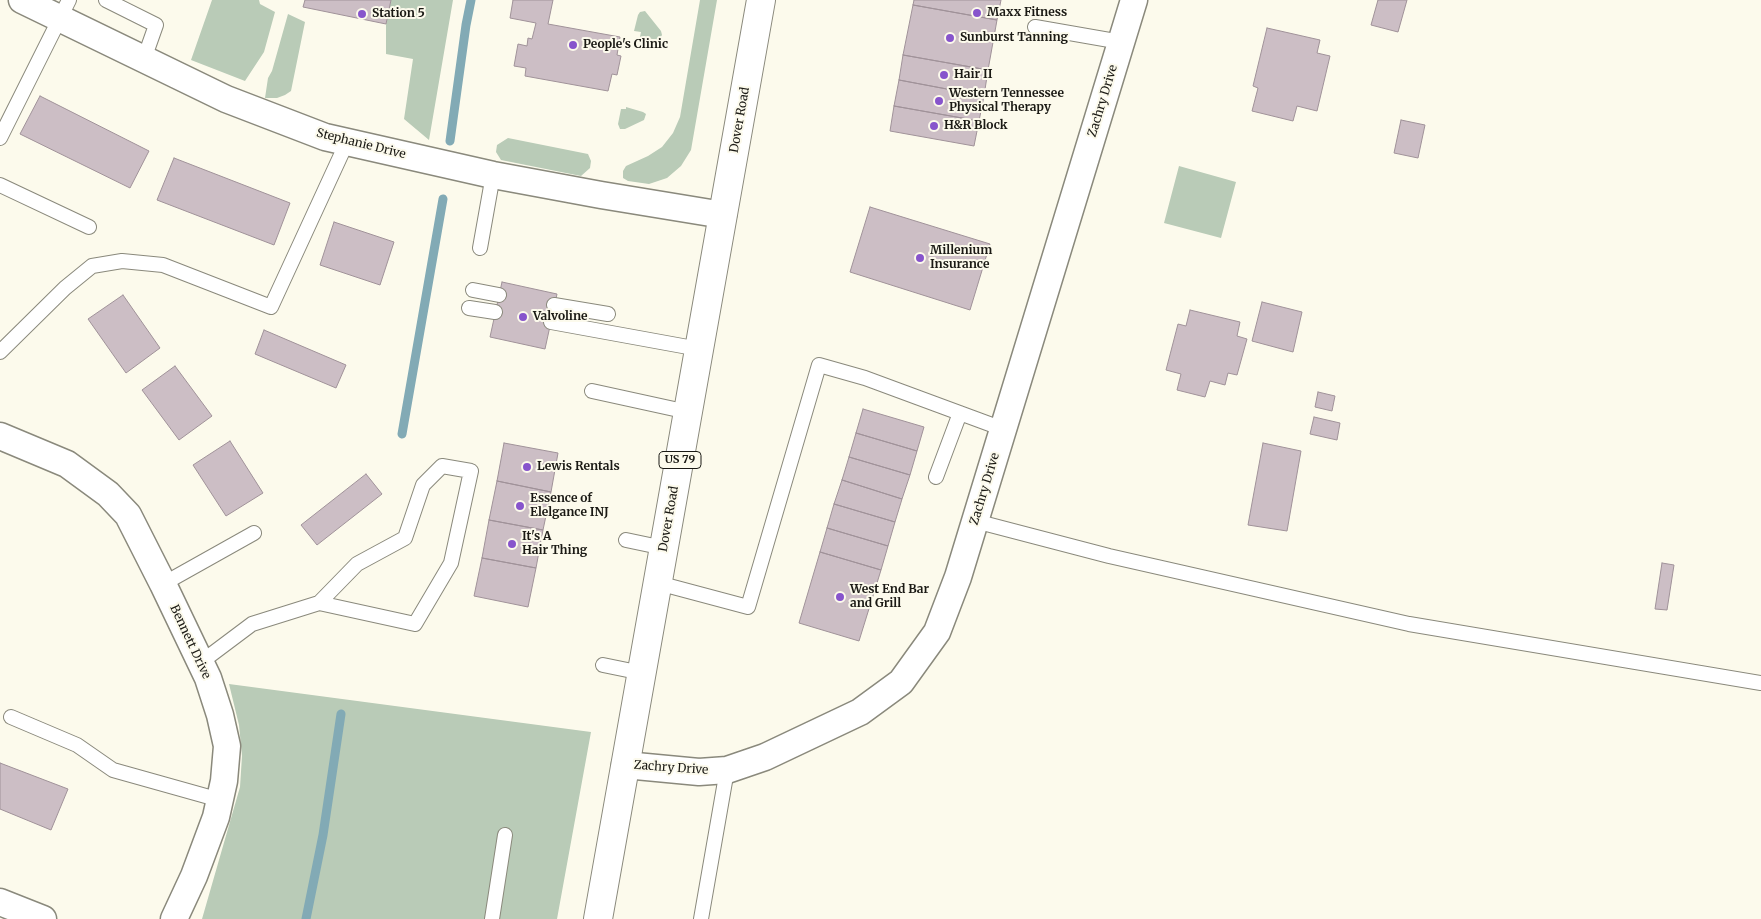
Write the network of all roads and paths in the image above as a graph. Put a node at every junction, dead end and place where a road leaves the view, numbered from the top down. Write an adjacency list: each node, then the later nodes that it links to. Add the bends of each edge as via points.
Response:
1 (22, 0): 5 (street, Stephanie Drive)
2 (106, 0): 8 (lane, via 156,25)
3 (761, 0): 13 (main road, Dover Road / US 79)
4 (1134, 0): 7 (street, Zachry Drive)
5 (65, 9): 8 (street, Stephanie Drive); 9 (lane)
6 (1035, 28): 7 (lane)
7 (1121, 42): 28 (street, Zachry Drive)
8 (144, 59): 10 (street, Stephanie Drive, via 226,99 325,137)
9 (0, 138)
10 (347, 142): 11 (street, Stephanie Drive); 24 (lane, via 271,307 163,265 122,261 92,266)
11 (493, 175): 13 (street, Stephanie Drive); 15 (lane)
12 (0, 185): 14 (lane)
13 (724, 215): 23 (main road, Dover Road / US 79)
14 (89, 227)
15 (480, 248)
16 (473, 290): 17 (lane)
17 (499, 295)
18 (554, 305): 21 (lane)
19 (469, 308): 20 (lane)
20 (495, 312)
21 (608, 314)
22 (551, 322): 23 (lane)
23 (699, 349): 26 (main road, Dover Road / US 79)
24 (0, 352)
25 (592, 391): 26 (lane)
26 (688, 412): 34 (main road, Dover Road / US 79)
27 (960, 413): 28 (lane); 30 (lane); 35 (lane, via 865,378 819,365 748,607)
28 (1003, 429): 31 (street, Zachry Drive)
29 (0, 436): 36 (street, Bennett Drive, via 67,464 108,494 128,515)
30 (936, 477)
31 (975, 521): 41 (lane, via 1109,556 1409,624); 44 (street, Zachry Drive, via 937,632 902,682 860,712 765,757)
32 (254, 533): 36 (lane)
33 (626, 540): 34 (lane)
34 (664, 548): 35 (main road, Dover Road / US 79)
35 (658, 583): 40 (main road, Dover Road / US 79)
36 (163, 584): 38 (street, Bennett Drive)
37 (319, 603): 37 (lane, via 415,624 451,563 471,471 442,466 423,485 405,538 357,564); 38 (lane, via 252,624)
38 (200, 664): 45 (street, Bennett Drive, via 208,678 227,746)
39 (603, 665): 40 (lane)
40 (642, 672): 43 (main road, Dover Road / US 79)
41 (1761, 683)
42 (11, 717): 45 (lane, via 77,745 113,770)
43 (625, 765): 44 (street, Zachry Drive, via 699,772); 51 (main road, Dover Road / US 79)
44 (727, 770): 52 (lane)
45 (220, 800): 49 (street, Bennett Drive, via 194,876)
46 (505, 835): 50 (lane)
47 (9, 910): 48 (street)
48 (43, 919)
49 (174, 919)
50 (492, 919)
51 (598, 919)
52 (701, 919)

